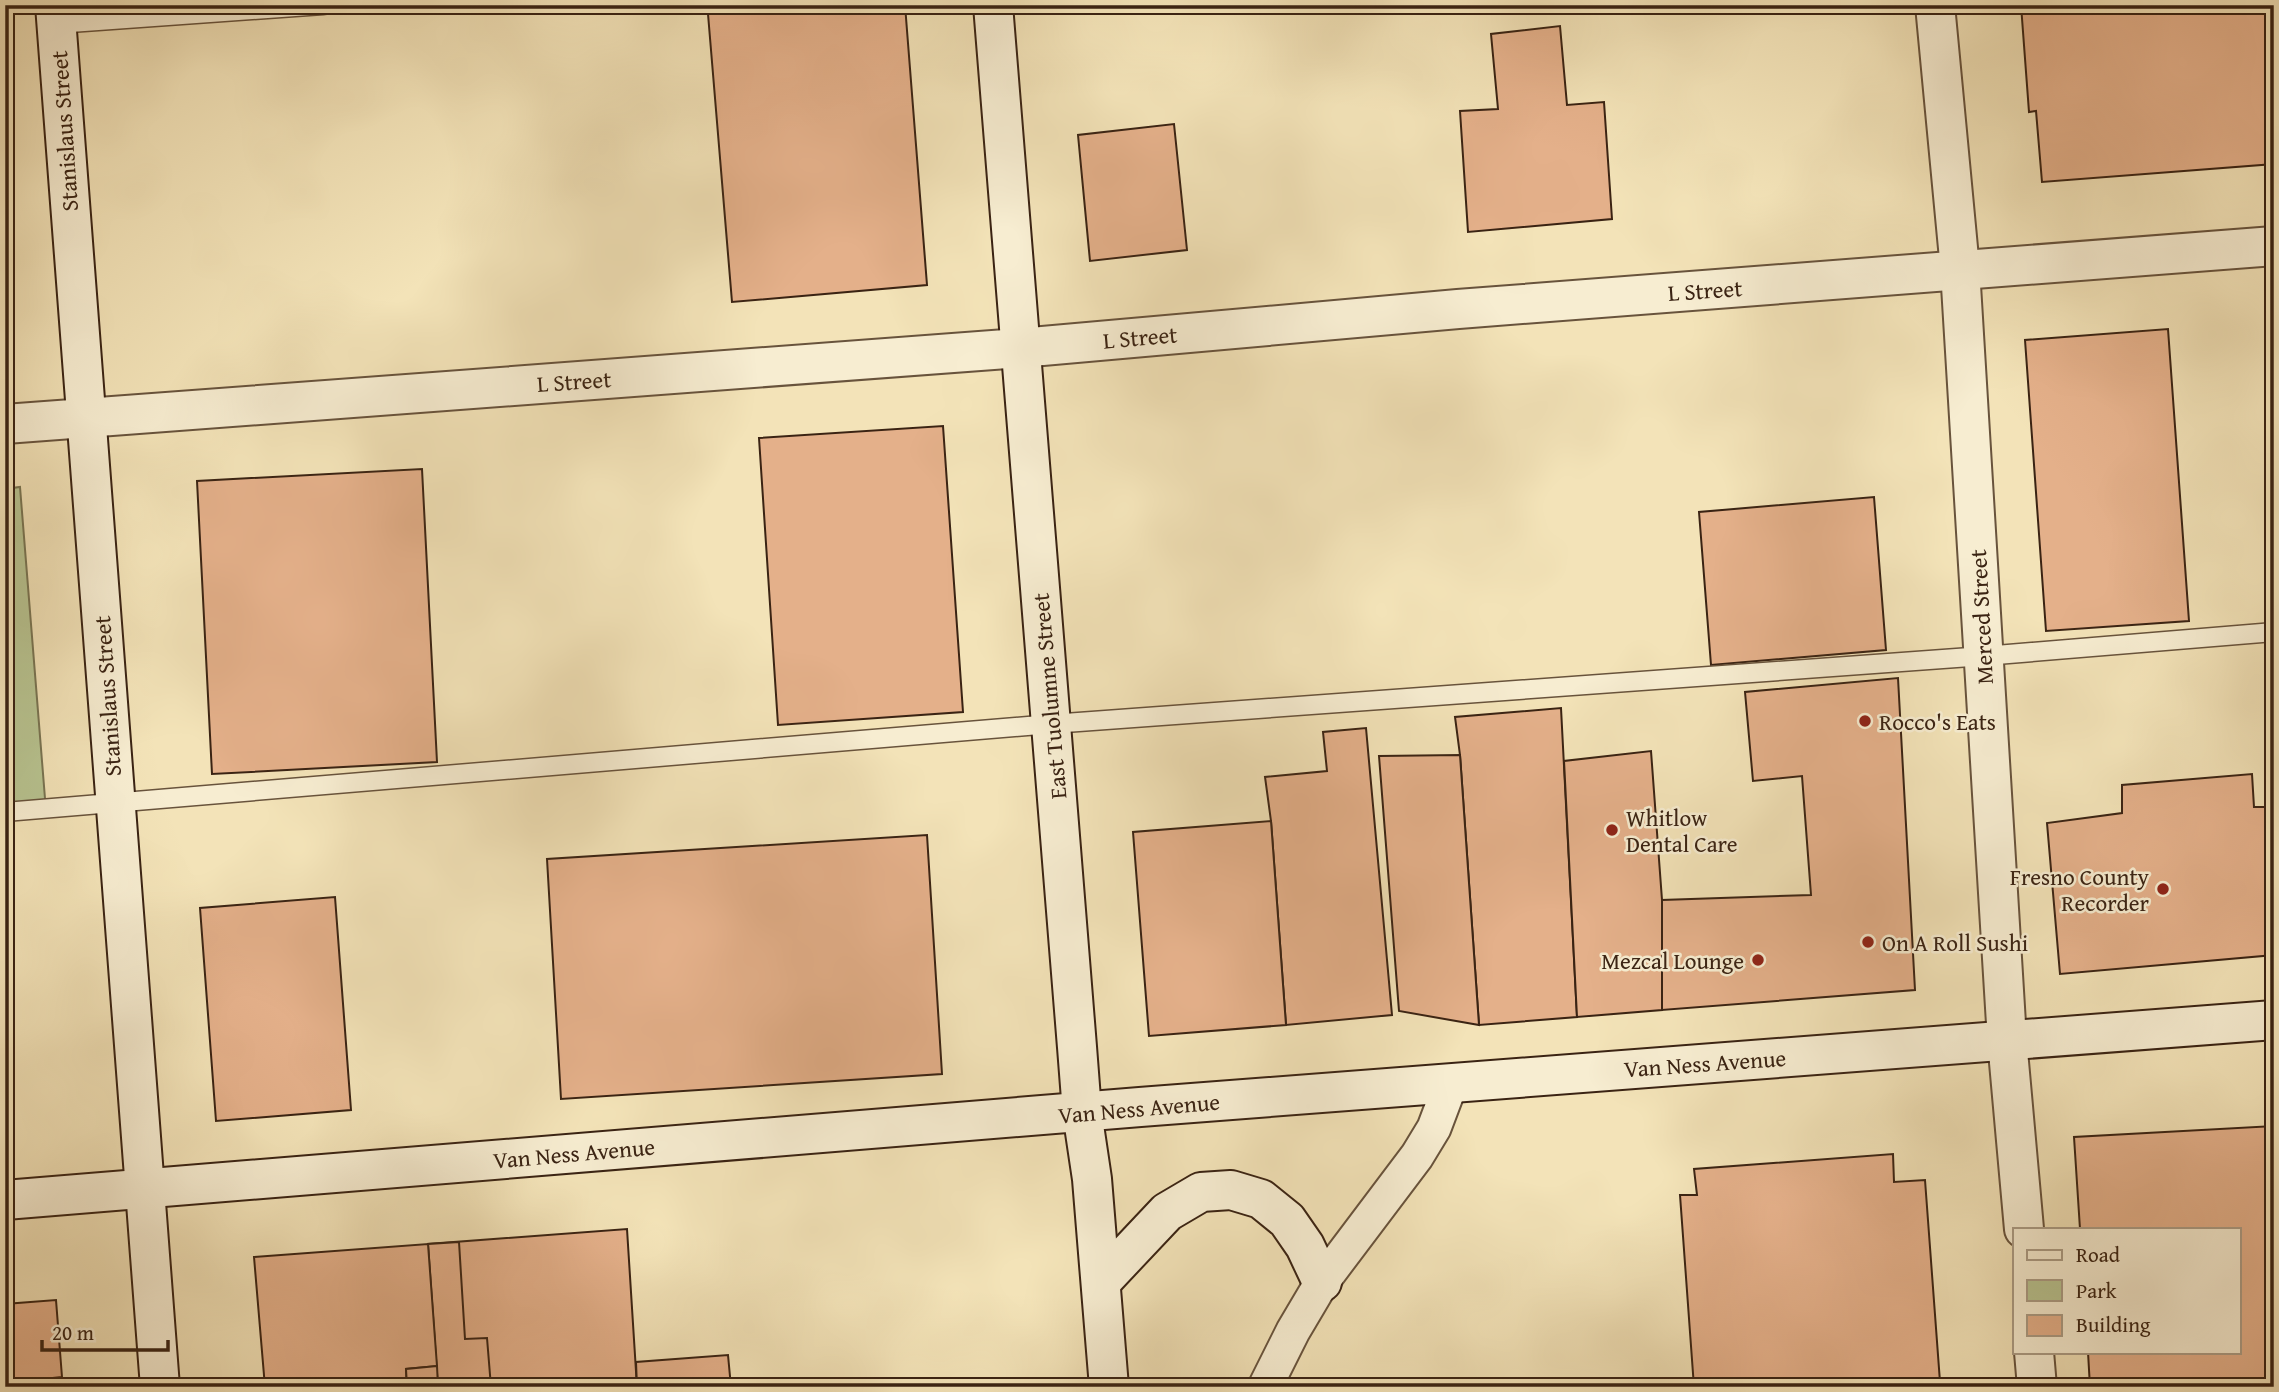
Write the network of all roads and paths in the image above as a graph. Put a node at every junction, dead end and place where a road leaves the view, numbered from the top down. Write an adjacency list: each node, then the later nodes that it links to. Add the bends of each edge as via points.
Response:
1 (323, 5): 4 (lane)
2 (993, 5): 7 (main road, East Tuolumne Street)
3 (1935, 5): 6 (main road, Merced Street)
4 (55, 14): 8 (main road, Stanislaus Street)
5 (2274, 246): 6 (main road, L Street)
6 (1960, 270): 7 (main road, L Street); 11 (main road, Merced Street)
7 (1020, 348): 8 (main road, L Street); 12 (main road, East Tuolumne Street)
8 (86, 418): 9 (main road, L Street); 13 (main road, Stanislaus Street)
9 (5, 424)
10 (2274, 632): 11 (lane)
11 (1984, 656): 12 (lane); 16 (main road, Merced Street)
12 (1051, 724): 13 (lane); 18 (main road, East Tuolumne Street)
13 (115, 803): 14 (lane); 19 (main road, Stanislaus Street)
14 (5, 812)
15 (2274, 1020): 16 (main road, Van Ness Avenue)
16 (2007, 1040): 17 (main road, Van Ness Avenue); 21 (main road, Merced Street)
17 (1451, 1083): 18 (main road, Van Ness Avenue); 23 (street, via 1434,1128 1417,1156)
18 (1082, 1112): 19 (main road, Van Ness Avenue); 22 (main road, East Tuolumne Street)
19 (145, 1189): 20 (main road, Van Ness Avenue); 25 (main road, Stanislaus Street)
20 (5, 1200)
21 (2024, 1228)
22 (1101, 1282): 23 (main road, via 1167,1212 1201,1192 1231,1190 1261,1199 1287,1220); 26 (main road, East Tuolumne Street)
23 (1322, 1282): 27 (street)
24 (2034, 1354): 28 (main road)
25 (160, 1387)
26 (1109, 1387)
27 (1265, 1387)
28 (2037, 1387)

